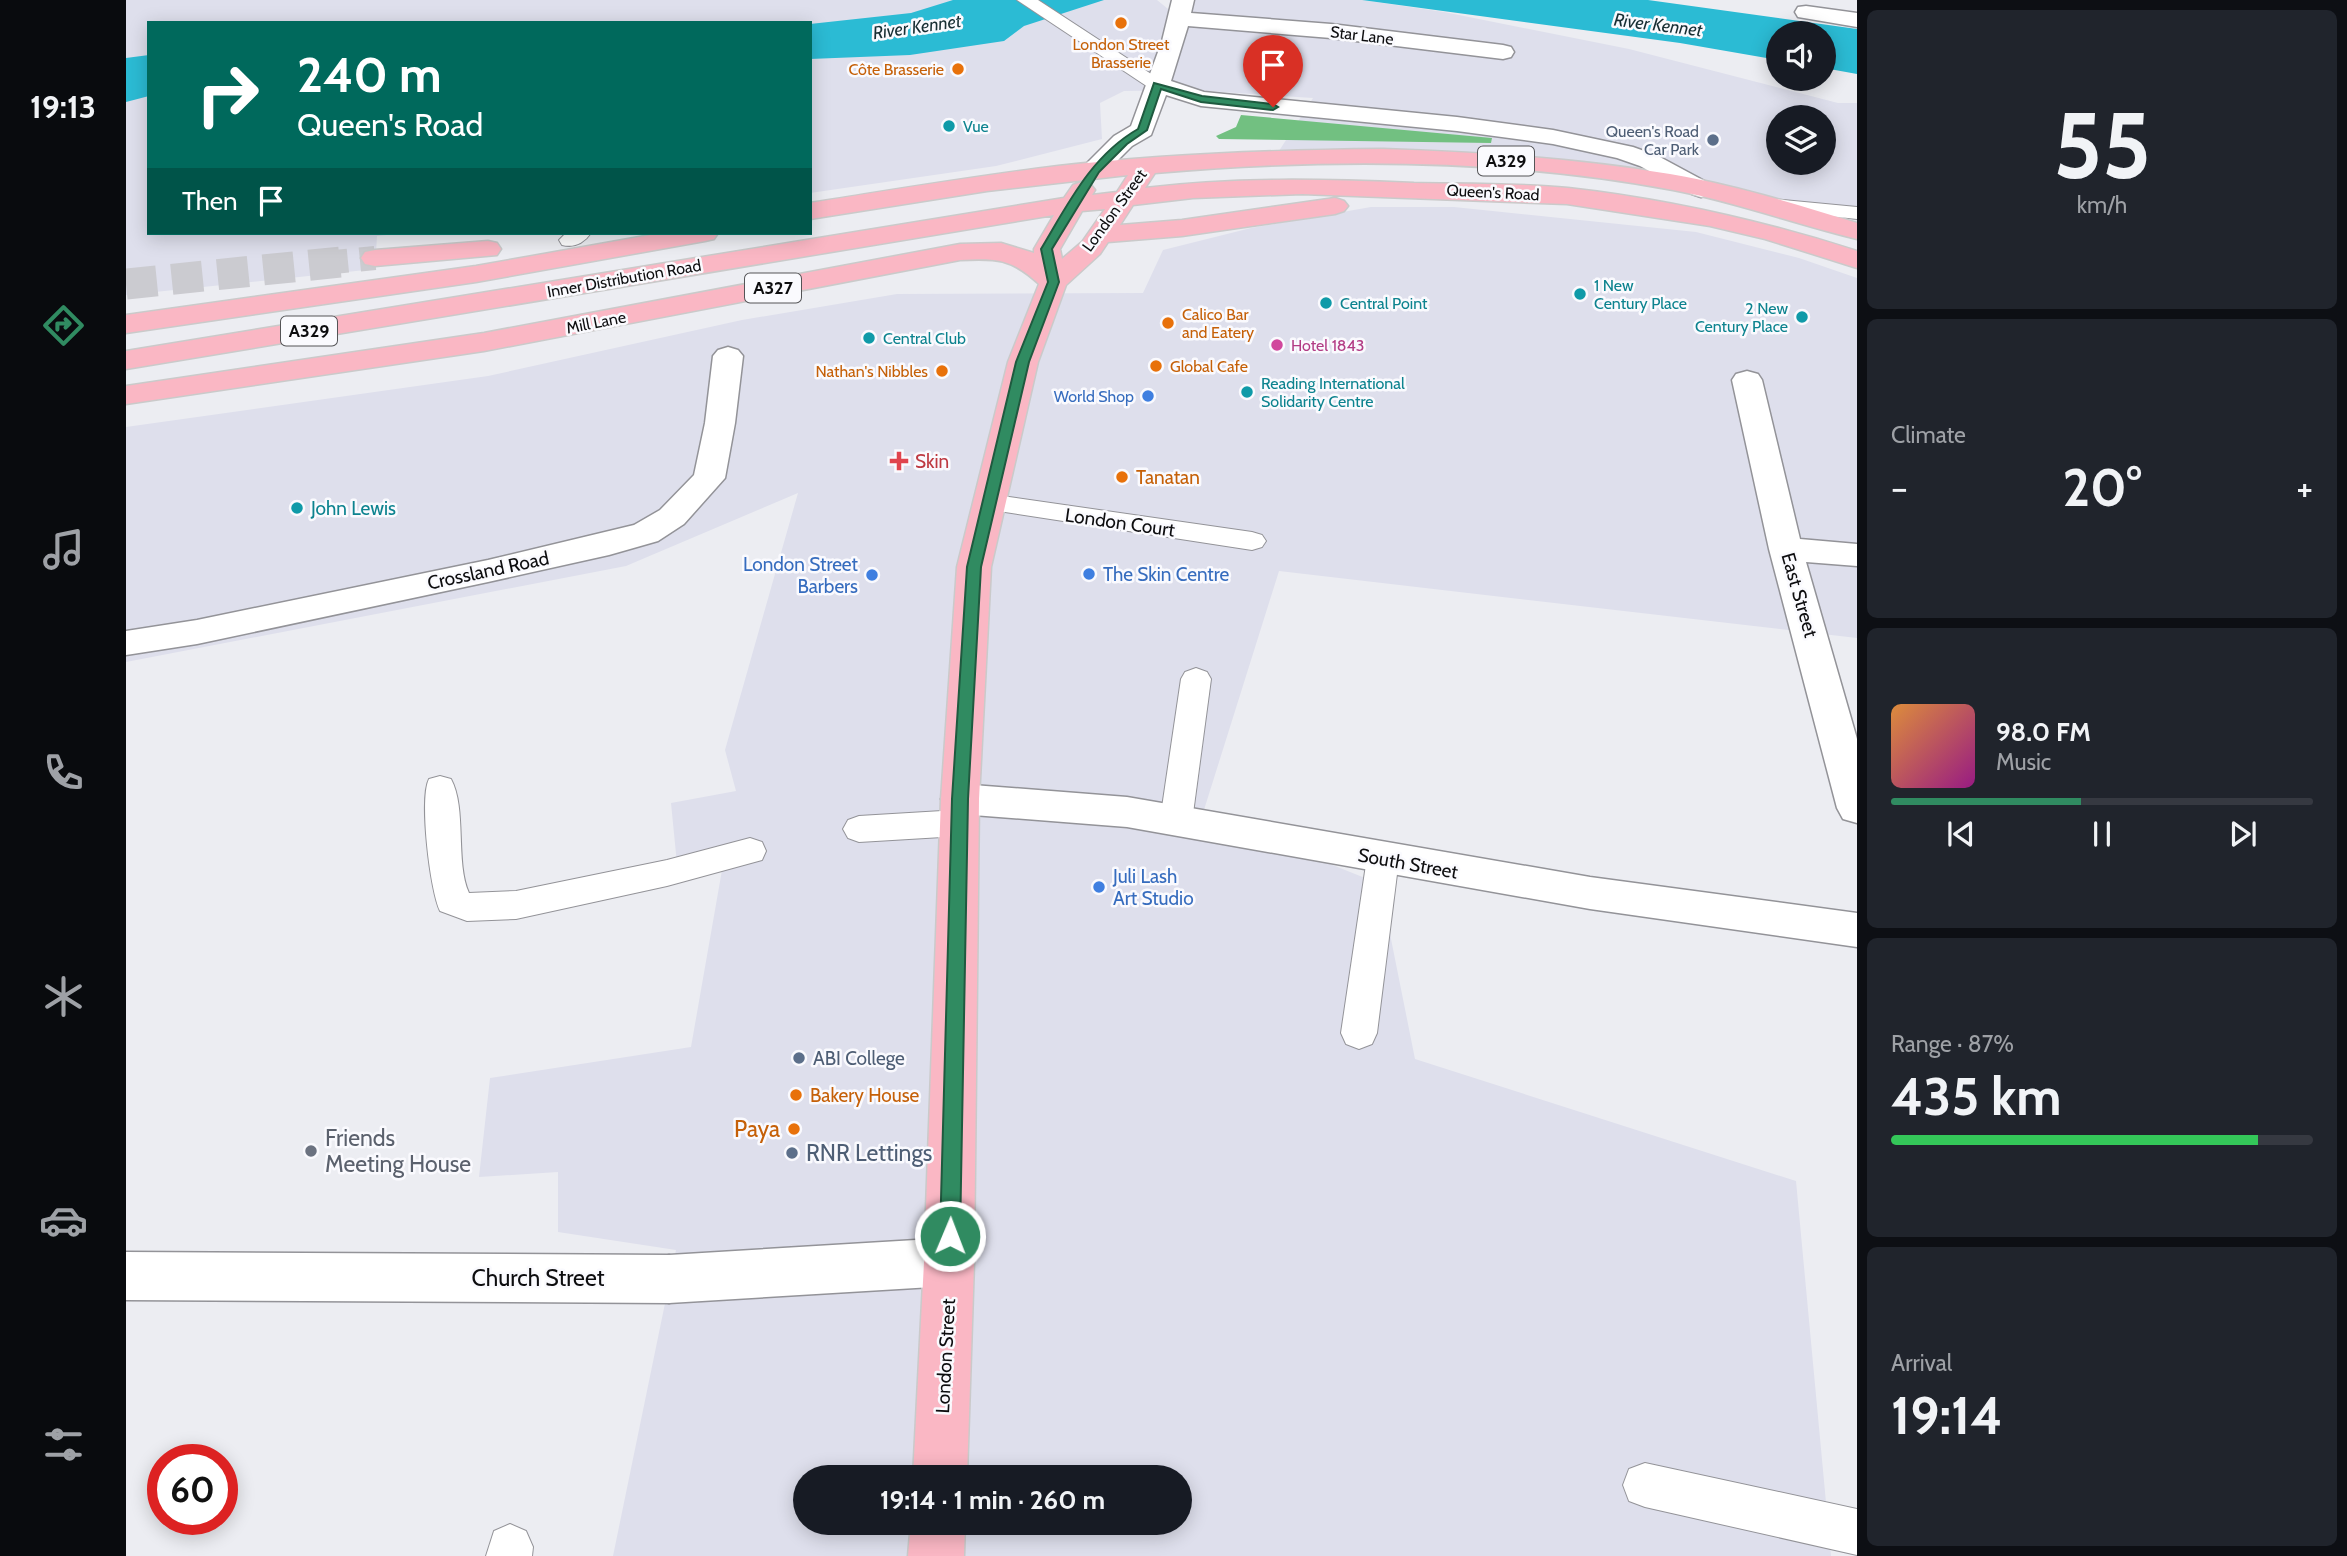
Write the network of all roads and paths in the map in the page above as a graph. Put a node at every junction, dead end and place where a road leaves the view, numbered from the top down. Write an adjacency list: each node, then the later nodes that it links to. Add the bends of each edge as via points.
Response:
1 (1026, 0): 6 (lane)
2 (1181, 10): 5 (street, Star Lane); 6 (street)
3 (1806, 12): 4 (street)
4 (1857, 20)
5 (1503, 52)
6 (1158, 85): 7 (street); 10 (street, Queen's Road, via 1201,99 1553,137 1624,152)
7 (1142, 130): 8 (street, London Street, via 1152,144); 9 (street, London Street, via 1123,141)
8 (1147, 166): 9 (main road, A329); 10 (main road, Queen's Road / A329, via 1419,156 1569,167); 12 (main road, London Street)
9 (1094, 170): 13 (main road, London Street); 15 (main road, A329)
10 (1701, 189): 14 (main road, Queen's Road / A329)
11 (1448, 190): 12 (main road, Queen's Road / A329, via 1264,187); 20 (main road, A329, via 1182,228); 23 (main road, Queen's Road / A329, via 1567,196 1687,214 1773,233)
12 (1122, 199): 13 (main road, Inner Distribution Road / A329); 20 (main road, London Street)
13 (1073, 205): 24 (main road, London Street, via 1047,249); 27 (main road, Inner Distribution Road / A329)
14 (1774, 205): 16 (lane); 17 (main road, Queen's Road / A329)
15 (812, 211)
16 (1857, 213)
17 (1857, 231)
18 (602, 235): 21 (main road)
19 (694, 235): 25 (main road, Inner Distribution Road / A329, via 477,274)
20 (1098, 235): 24 (main road, London Street, via 1091,248)
21 (575, 237): 22 (main road)
22 (375, 258)
23 (1857, 260)
24 (1054, 282): 29 (main road, Mill Lane / A327, via 1014,252 960,252 484,342); 30 (main road, London Street, via 1023,362)
25 (126, 324)
26 (728, 356): 34 (street, Crossland Road, via 709,478 672,517 646,533 501,568)
27 (126, 360)
28 (1747, 380): 32 (street, East Street)
29 (126, 395)
30 (988, 502): 31 (lane, London Court); 38 (main road, London Street, via 974,567)
31 (1252, 541)
32 (1786, 549): 33 (street); 37 (street, East Street)
33 (1857, 555)
34 (126, 643)
35 (1196, 679): 39 (lane)
36 (440, 788): 41 (lane, via 452,901 467,907 516,905)
37 (1857, 808)
38 (959, 811): 39 (street, South Street, via 1127,812); 40 (lane); 45 (main road, London Street)
39 (1176, 821): 42 (street, South Street)
40 (859, 829)
41 (750, 851)
42 (1383, 859): 43 (street, South Street); 44 (lane)
43 (1857, 930)
44 (1359, 1033)
45 (949, 1262): 46 (street, Church Street, via 669,1279); 47 (main road, London Street)
46 (126, 1276)
47 (941, 1465)
48 (1645, 1485): 49 (lane)
49 (1857, 1532)
50 (937, 1535): 51 (main road)
51 (936, 1556)

